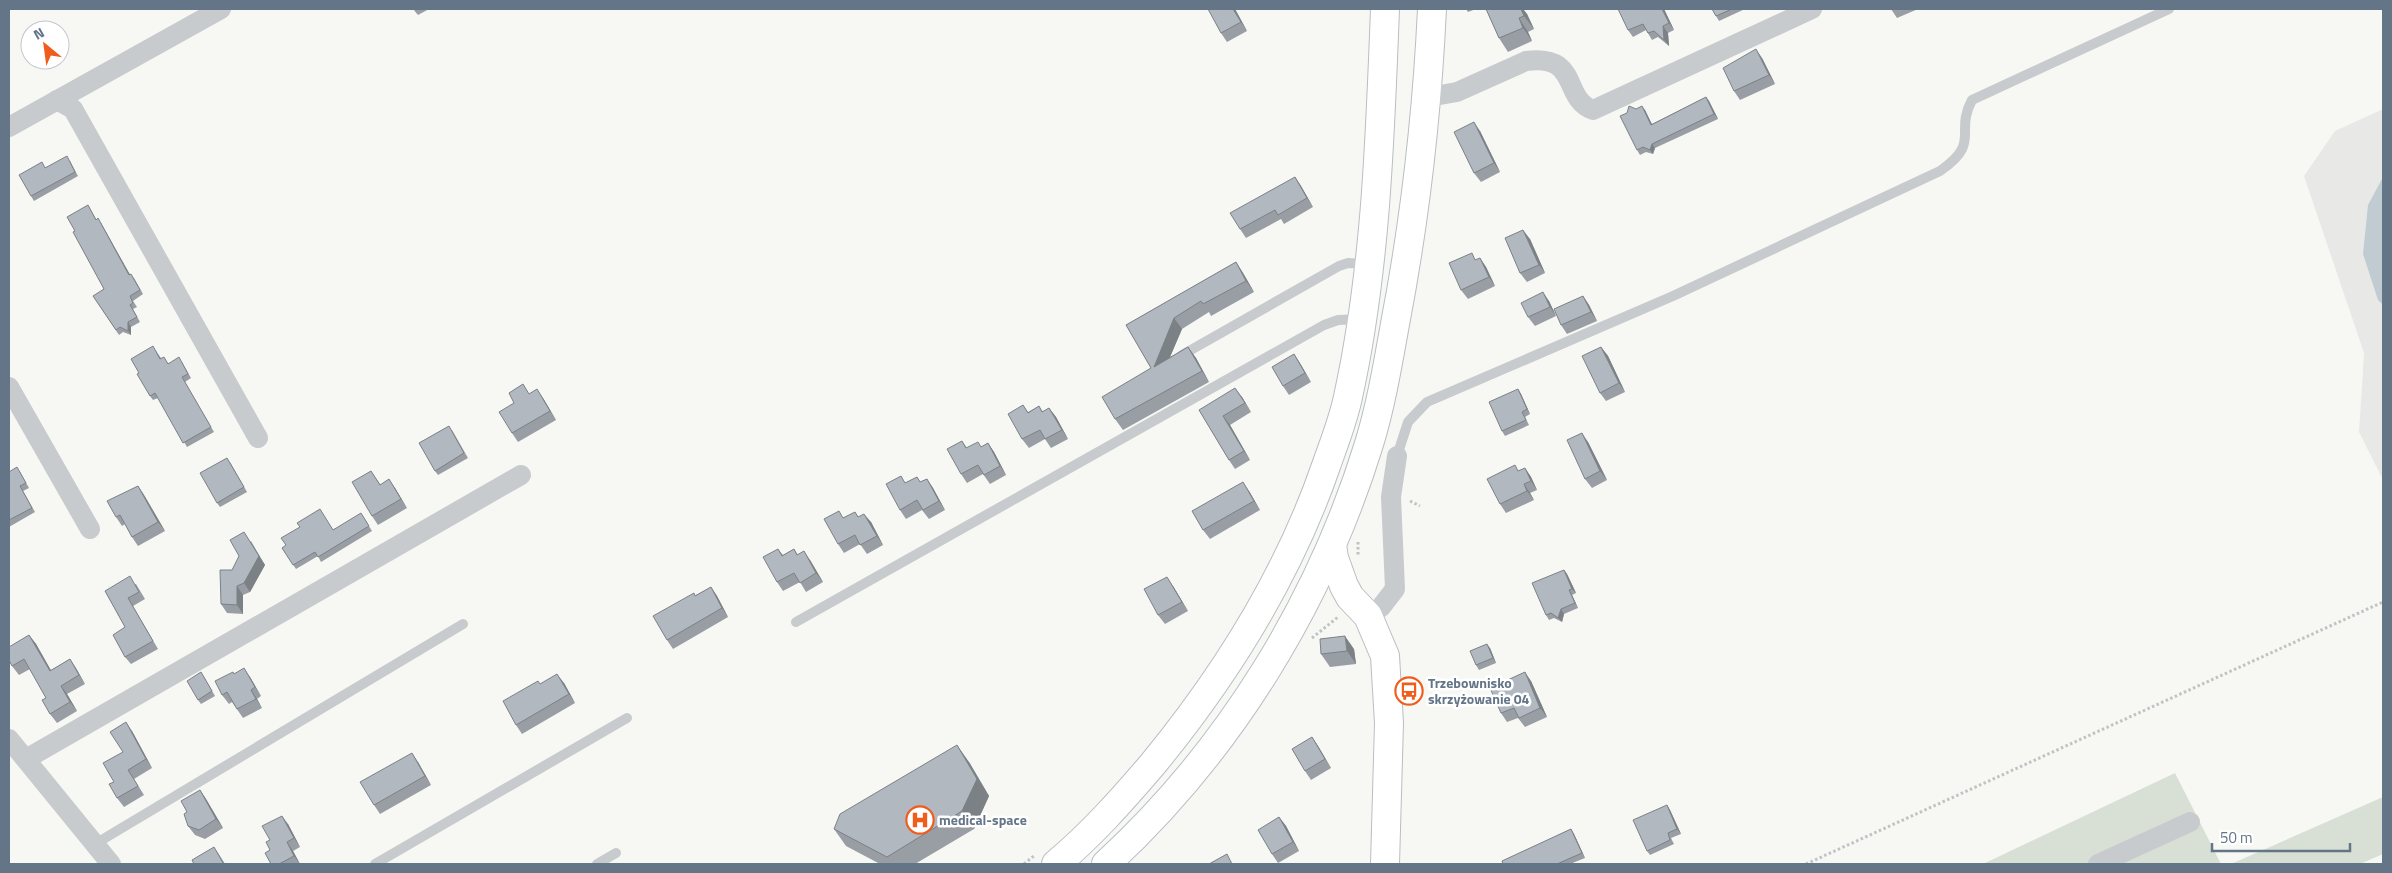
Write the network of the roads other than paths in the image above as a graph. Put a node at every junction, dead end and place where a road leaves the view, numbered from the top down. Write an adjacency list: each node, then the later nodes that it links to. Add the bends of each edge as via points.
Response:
1 (221, 9): 8 (street)
2 (1385, 9): 6 (main road)
3 (1432, 9): 7 (main road)
4 (1812, 9): 7 (street, via 1593,110 1578,100 1570,78 1558,66 1538,59 1526,61 1457,92)
5 (2169, 9): 15 (lane, via 1972,100 1966,110 1964,149 1955,161 1940,171 1673,296 1427,402 1408,422)
6 (1382, 81): 7 (main road, via 1402,97); 10 (main road)
7 (1426, 93): 18 (main road, via 1416,192 1388,362 1370,442)
8 (56, 100): 9 (street); 14 (street, via 73,109)
9 (9, 128)
10 (1371, 265): 11 (main road); 12 (lane, via 1348,263 1339,266)
11 (1363, 319): 19 (main road, via 1347,400 1335,441); 22 (lane, via 1338,320 1324,325)
12 (1182, 355)
13 (9, 387): 17 (street)
14 (258, 438)
15 (1397, 456): 21 (street, via 1391,497 1395,589 1381,607)
16 (521, 475): 26 (street)
17 (90, 529)
18 (1332, 545): 20 (main road); 21 (main road, via 1338,573)
19 (1293, 549): 20 (main road, via 1298,573); 30 (main road, via 1239,647 1188,721 1127,794)
20 (1313, 585): 21 (main road); 34 (main road, via 1289,632 1237,716 1196,770)
21 (1359, 607): 35 (main road, via 1381,641 1388,673)
22 (796, 622)
23 (463, 624): 28 (lane)
24 (627, 718): 32 (lane)
25 (9, 739): 26 (street)
26 (26, 759): 28 (street)
27 (2190, 822): 36 (street)
28 (95, 844): 31 (street)
29 (616, 853): 33 (lane)
30 (1047, 858)
31 (111, 864)
32 (375, 864)
33 (597, 864)
34 (1106, 864)
35 (1385, 864)
36 (2098, 864)

